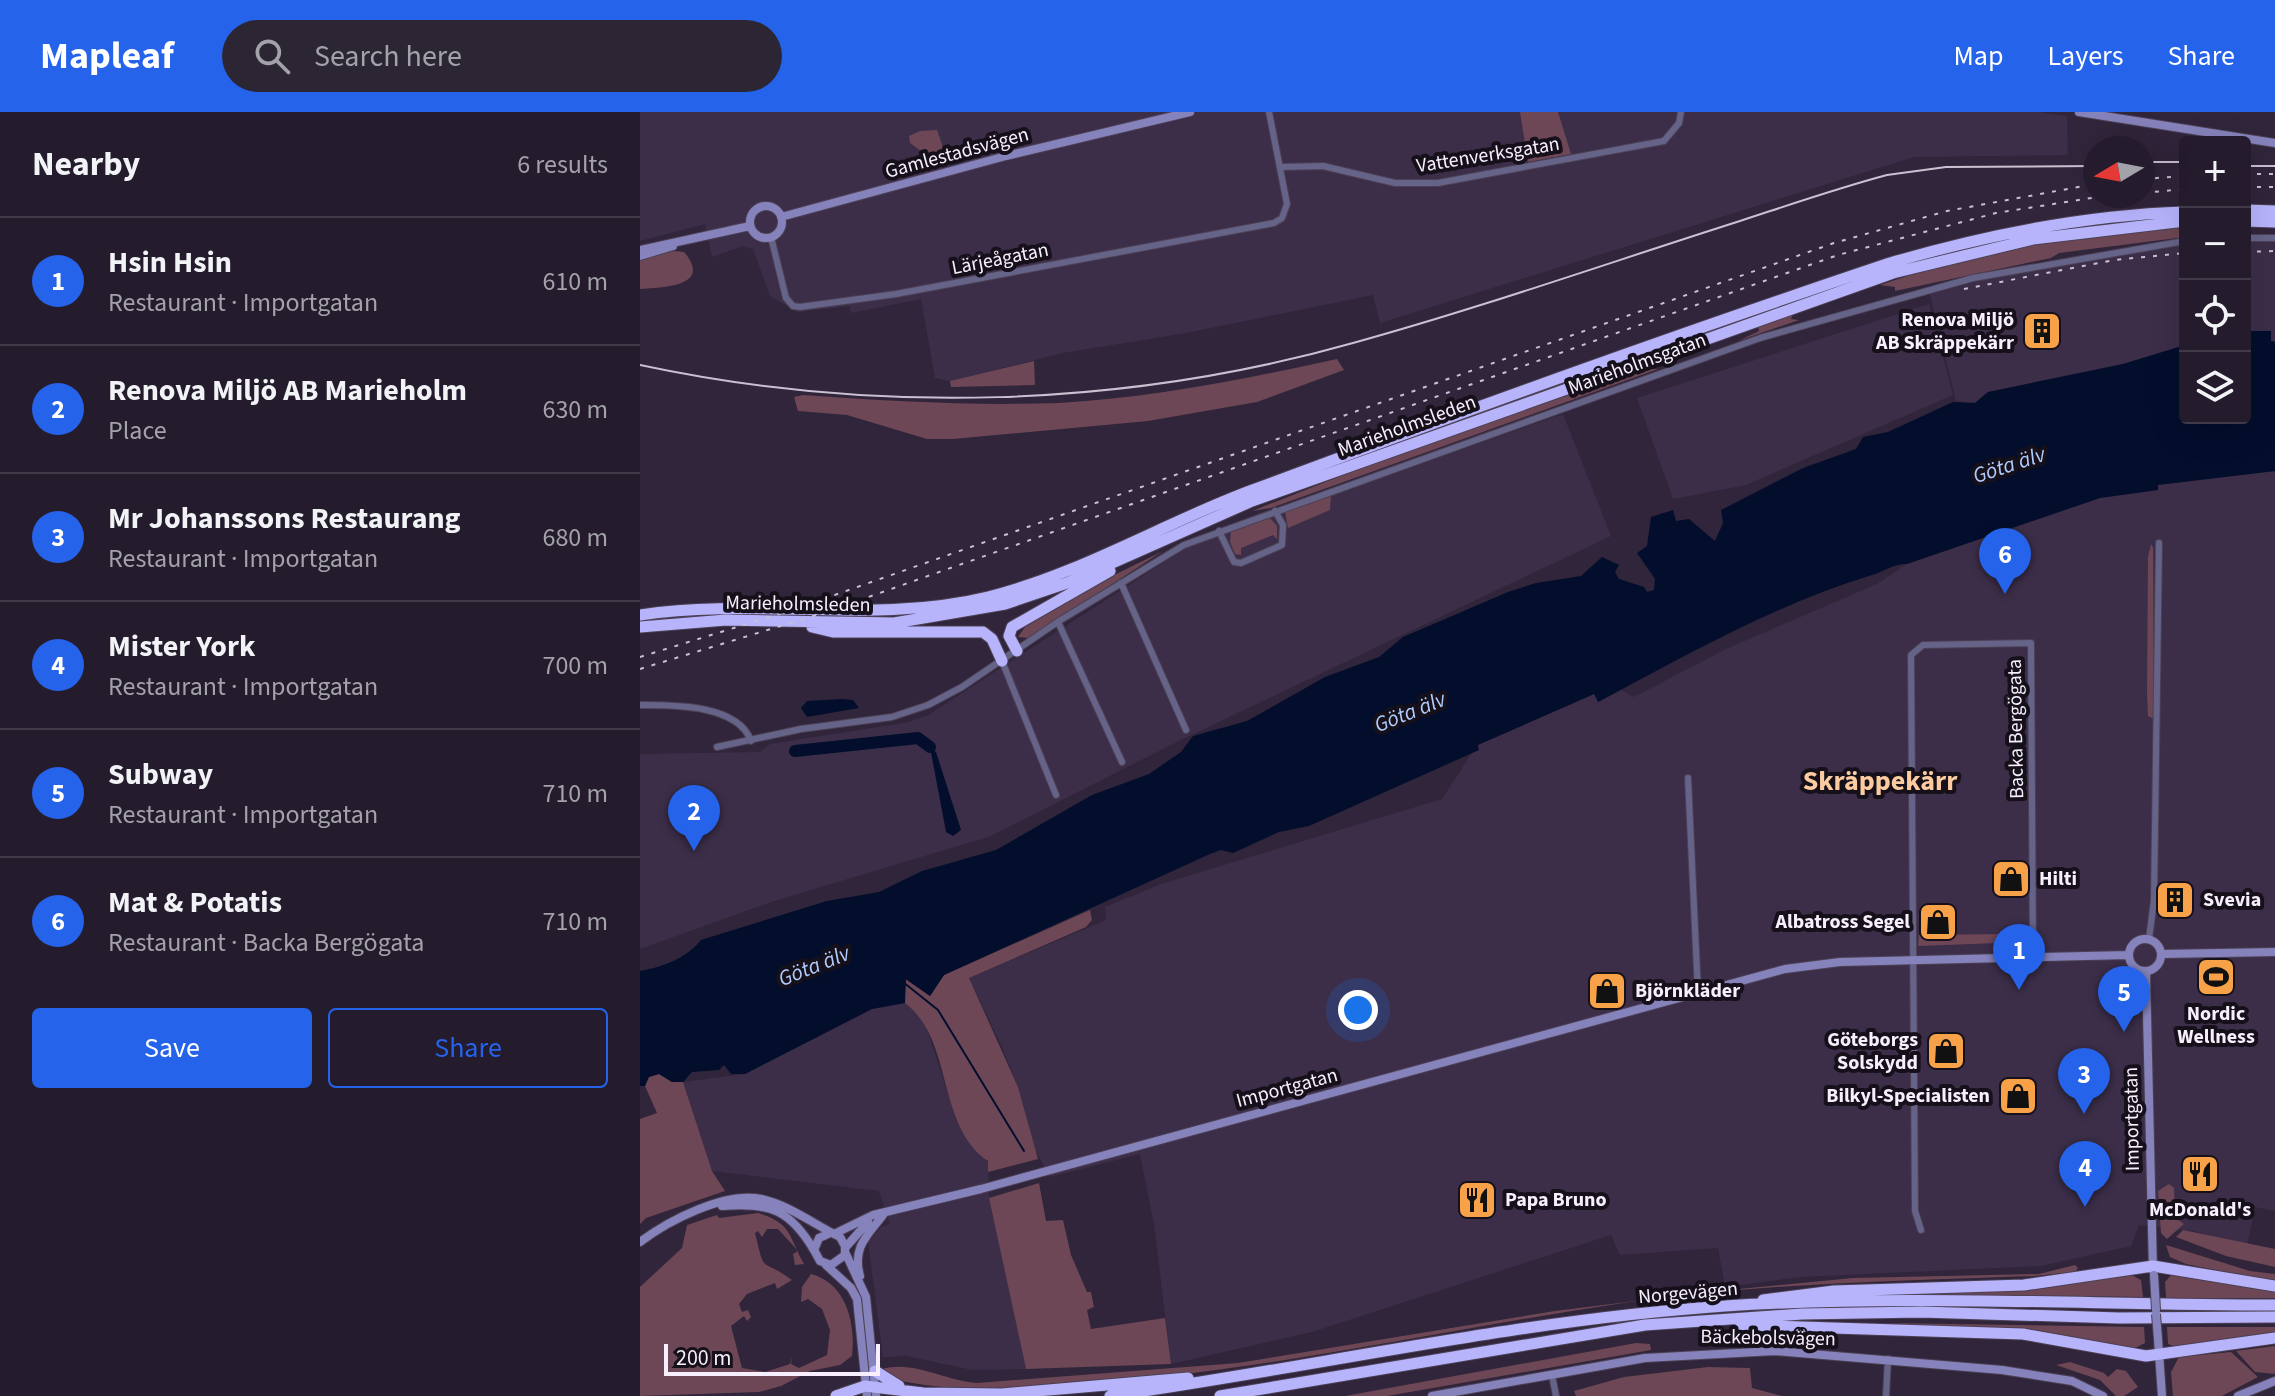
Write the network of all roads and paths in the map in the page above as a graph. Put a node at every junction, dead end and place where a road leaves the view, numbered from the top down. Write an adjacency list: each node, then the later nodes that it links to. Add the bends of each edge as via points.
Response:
1 (1190, 112): 10 (street, Gamlestadsvägen)
2 (1269, 112): 6 (street)
3 (1681, 112): 6 (street, Vattenverksgatan, via 1664,141 1438,183 1395,183 1323,166)
4 (2079, 112): 5 (street)
5 (2275, 143)
6 (1281, 167): 15 (street, Lärjeågatan, via 1287,204 1274,223 896,294 793,306 786,298)
7 (2251, 210): 8 (highway)
8 (2275, 211)
9 (2179, 213): 25 (highway, Marieholmsleden, via 2043,226 1890,263 1250,491 1052,577 991,596 913,610 733,607)
10 (781, 217): 14 (street, Gamlestadsvägen, via 763,206 752,213); 15 (street, via 780,228)
11 (2251, 221): 13 (highway)
12 (2179, 222): 23 (highway, Marieholmsleden, via 2033,239 1893,273 1314,478)
13 (2275, 222)
14 (750, 226): 15 (street, via 758,236); 19 (street, Gamlestadsvägen)
15 (771, 237)
16 (2251, 238): 17 (street)
17 (2275, 238)
18 (2179, 242): 20 (street, Marieholmsgatan, via 1987,275 1806,323)
19 (640, 253)
20 (1275, 511): 21 (street, Marieholmsgatan); 21 (street, via 1283,525 1282,545 1241,563 1234,562)
21 (1219, 531): 24 (street, Marieholmsgatan, via 1169,552)
22 (2159, 543): 38 (street, via 2154,900)
23 (1147, 549): 26 (highway, Marieholmsleden, via 1044,592 969,613 894,623); 29 (highway, via 1012,627 1009,636)
24 (1121, 583): 27 (street, Marieholmsgatan); 32 (street)
25 (640, 615)
26 (777, 620): 28 (highway, Marieholmsleden); 30 (highway, via 833,632 983,632)
27 (1058, 622): 29 (street, Marieholmsgatan); 35 (street)
28 (640, 627)
29 (1017, 651): 30 (street, Marieholmsgatan)
30 (1002, 661): 33 (street, Marieholmsgatan, via 905,714); 37 (street)
31 (640, 705): 33 (street, via 707,711 731,720)
32 (1186, 730)
33 (751, 741): 34 (street, Marieholmsgatan)
34 (717, 747)
35 (1122, 762)
36 (1688, 778): 45 (street)
37 (1056, 795)
38 (2149, 939): 40 (street); 41 (street, via 2135,942)
39 (2275, 952): 40 (street)
40 (2162, 954): 44 (street, via 2158,966)
41 (2129, 955): 42 (street, Importgatan); 44 (street, via 2134,967)
42 (2033, 957): 43 (street, Importgatan); 43 (street, Backa Bergögata, via 2031,643 1923,645 1911,655)
43 (1914, 960): 45 (street, Importgatan, via 1808,965); 48 (street, via 1915,1211)
44 (2146, 971): 54 (street, Importgatan)
45 (1698, 993): 47 (street, Importgatan)
46 (713, 1206): 49 (street, via 761,1199); 50 (street, via 674,1220); 52 (street, via 746,1204 777,1211 796,1223)
47 (883, 1215): 49 (street, Importgatan); 51 (street, Importgatan, via 869,1221); 56 (street, via 858,1245)
48 (1921, 1230)
49 (831, 1234): 51 (street); 52 (street, via 817,1240)
50 (640, 1242)
51 (845, 1250): 53 (street, via 838,1263); 56 (street)
52 (815, 1252): 53 (street)
53 (825, 1264): 68 (street, via 857,1299)
54 (2153, 1271): 55 (highway); 58 (highway, via 2037,1284 1834,1291); 62 (street, Importgatan, bridge)
55 (2275, 1286)
56 (863, 1290): 64 (street)
57 (2275, 1305): 58 (highway, Norgevägen)
58 (1726, 1306): 65 (highway, Norgevägen, via 1510,1332)
59 (2275, 1317): 60 (highway, Norgevägen, via 1921,1312)
60 (1697, 1321): 62 (highway, via 2023,1334 2140,1356); 72 (highway, Norgevägen, via 1645,1325)
61 (2275, 1338): 62 (highway)
62 (2159, 1354): 77 (street, Importgatan)
63 (1888, 1359): 66 (street, Bäckebolsvägen, via 1716,1352); 75 (street); 76 (street, Bäckebolsvägen, via 2044,1376 2072,1381)
64 (875, 1371): 68 (street); 69 (highway, via 895,1385)
65 (1260, 1375): 69 (highway, via 1002,1394); 71 (highway, Norgevägen)
66 (1552, 1375): 73 (street, Bäckebolsvägen); 74 (street)
67 (2275, 1381): 78 (street)
68 (871, 1391): 69 (highway); 70 (highway)
69 (935, 1393)
70 (836, 1396)
71 (1110, 1396)
72 (1220, 1396)
73 (1432, 1396)
74 (1556, 1396)
75 (1886, 1396)
76 (2103, 1396)
77 (2162, 1396)
78 (2238, 1396)

